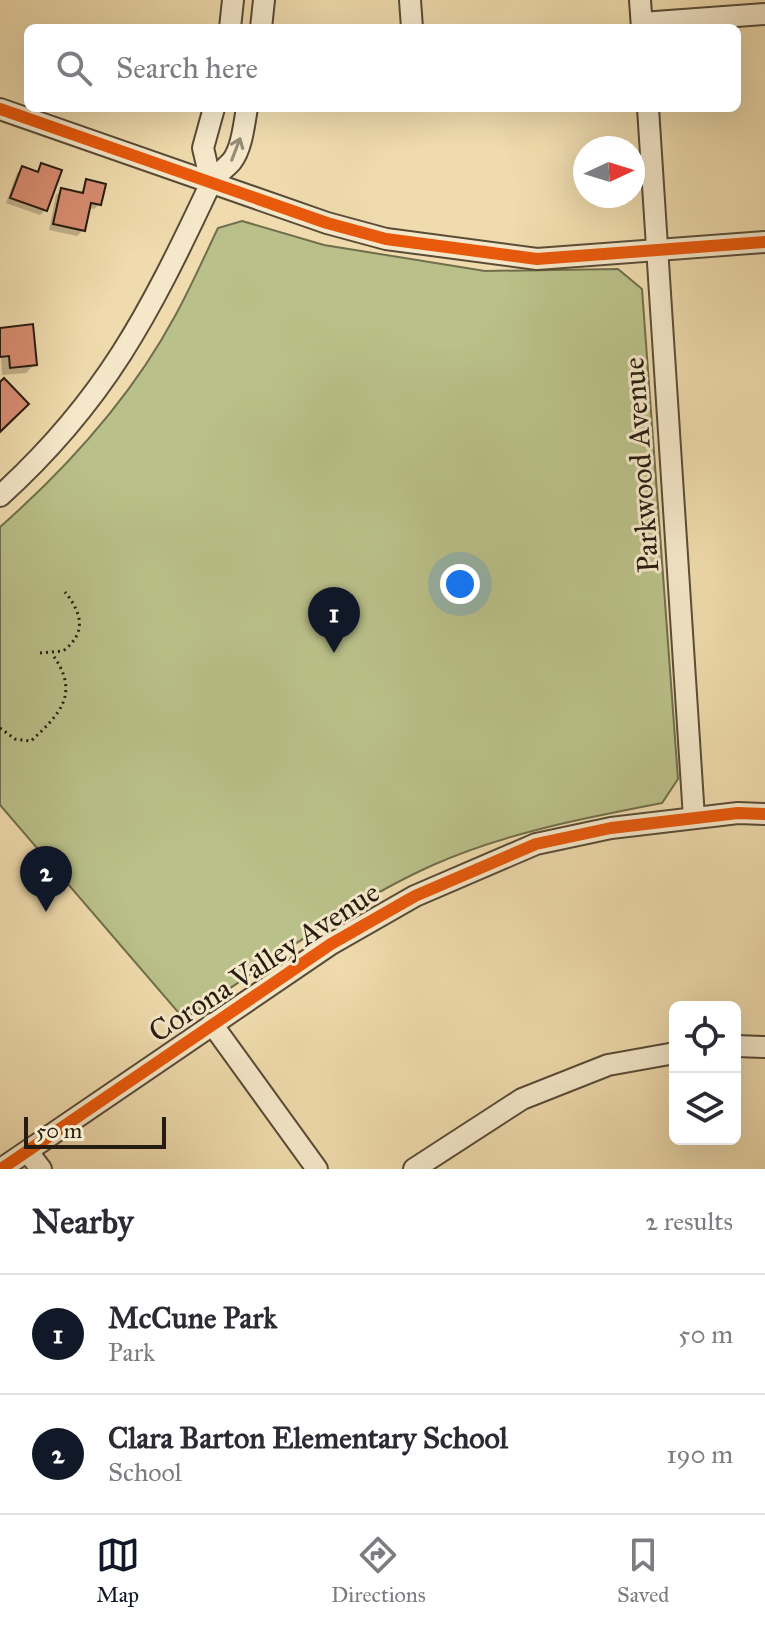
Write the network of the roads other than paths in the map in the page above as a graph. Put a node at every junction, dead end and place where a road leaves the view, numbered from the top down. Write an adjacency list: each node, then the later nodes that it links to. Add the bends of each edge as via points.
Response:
1 (233, 0): 6 (street)
2 (264, 0): 7 (street)
3 (410, 0): 8 (street)
4 (640, 0): 9 (street)
5 (765, 14): 10 (street)
6 (230, 24)
7 (261, 24)
8 (412, 24)
9 (642, 24)
10 (653, 24)
11 (0, 109): 15 (street)
12 (213, 112): 15 (street, via 203,148)
13 (246, 112): 15 (street, one-way to 13, via 234,158)
14 (648, 112): 17 (street, Parkwood Avenue)
15 (211, 182): 17 (street, via 327,223 416,243 537,259); 18 (street, via 161,289 100,390)
16 (765, 242): 17 (street)
17 (657, 250): 20 (street, Parkwood Avenue)
18 (0, 496)
19 (765, 814): 20 (street, Corona Valley Avenue)
20 (694, 818): 21 (street, Corona Valley Avenue, via 536,844 415,896 331,944)
21 (212, 1024): 25 (street, Corona Valley Avenue); 27 (street)
22 (741, 1046): 23 (street)
23 (765, 1047)
24 (669, 1054): 28 (street, via 608,1065 522,1099)
25 (34, 1161): 26 (street, Corona Valley Avenue)
26 (1, 1169)
27 (317, 1169)
28 (414, 1169)

